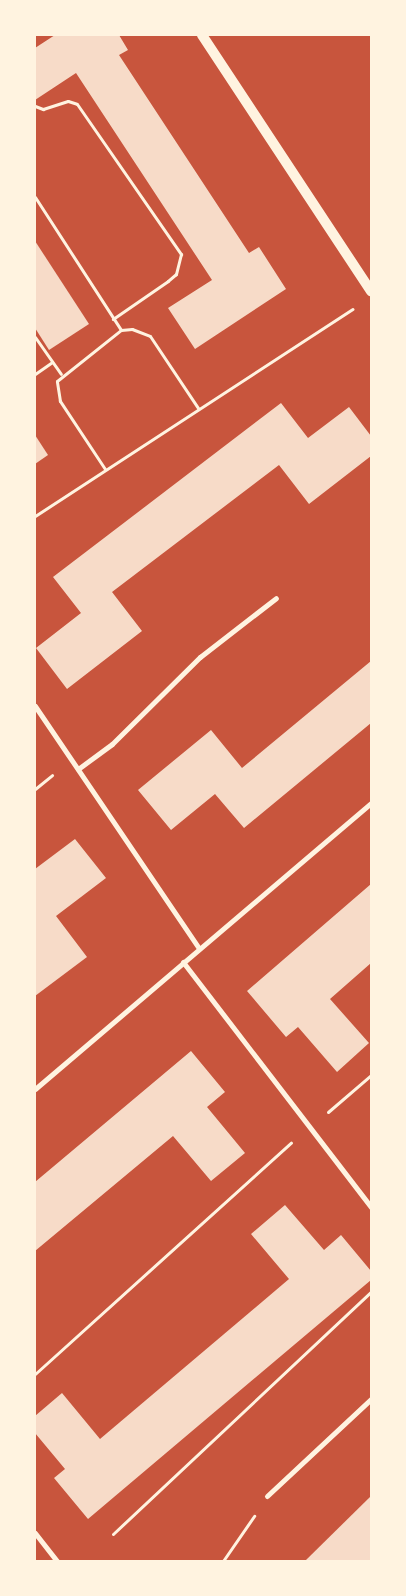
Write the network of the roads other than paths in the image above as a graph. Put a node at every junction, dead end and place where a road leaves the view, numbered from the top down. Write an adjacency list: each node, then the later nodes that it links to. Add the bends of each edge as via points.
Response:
1 (202, 35): 2 (main road)
2 (371, 291)
3 (276, 598): 5 (street, via 200,657 112,744)
4 (35, 706): 5 (street)
5 (78, 769): 7 (street)
6 (371, 802): 7 (street)
7 (199, 948): 8 (street)
8 (183, 962): 9 (street); 10 (street)
9 (35, 1089)
10 (371, 1207)
11 (371, 1399): 12 (street)
12 (267, 1496)
13 (35, 1533): 14 (street)
14 (57, 1561)

